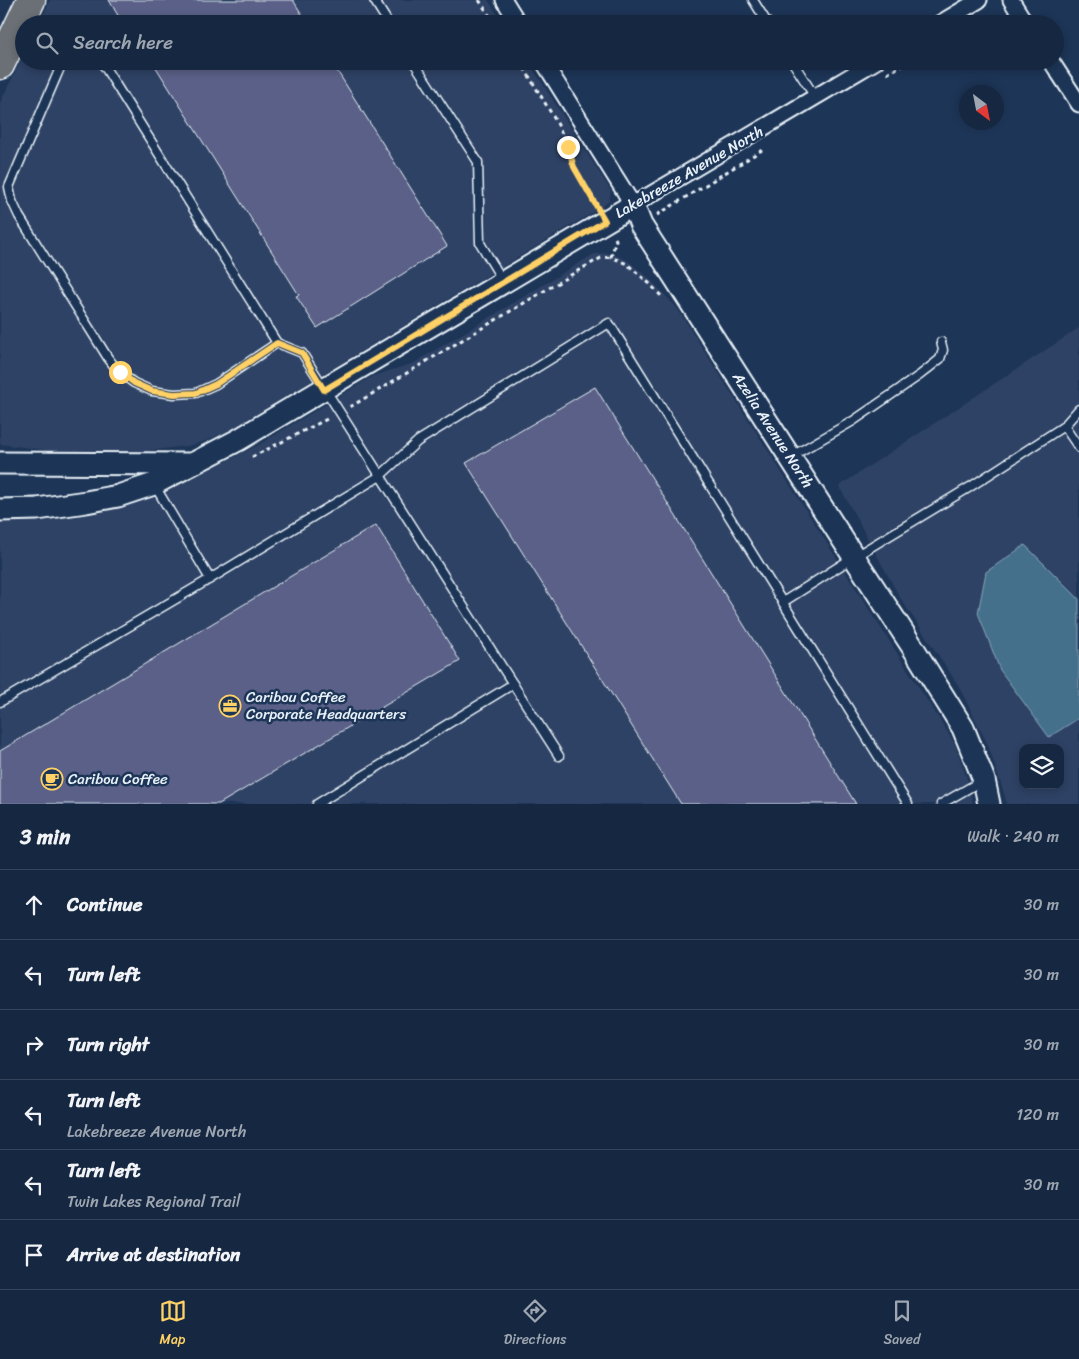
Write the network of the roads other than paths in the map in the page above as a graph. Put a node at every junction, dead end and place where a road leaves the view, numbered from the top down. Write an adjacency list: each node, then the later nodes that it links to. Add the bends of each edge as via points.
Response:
1 (31, 0): 7 (highway)
2 (374, 0): 8 (lane)
3 (504, 0): 9 (street)
4 (753, 0): 10 (lane)
5 (979, 0): 11 (street)
6 (1011, 0): 12 (street)
7 (24, 15)
8 (383, 15)
9 (513, 15)
10 (762, 15)
11 (954, 15)
12 (1020, 15)
13 (15, 33): 14 (highway)
14 (0, 64)
15 (58, 70): 27 (lane, via 9,187 19,216 108,358 134,383 152,391 196,393 216,384)
16 (107, 70): 27 (lane)
17 (419, 70): 25 (lane, via 478,162 480,243)
18 (549, 70): 24 (street, Azelia Avenue North)
19 (798, 70): 22 (lane)
20 (861, 70): 22 (street, Lakebreeze Avenue North)
21 (1057, 70): 23 (street)
22 (815, 97): 24 (street, Lakebreeze Avenue North)
23 (1079, 104)
24 (633, 205): 25 (street, Lakebreeze Avenue North); 32 (street, Azelia Avenue North, via 641,225)
25 (504, 282): 28 (street, Lakebreeze Avenue North)
26 (941, 342): 32 (lane, via 940,359 920,375 854,421)
27 (277, 343): 28 (lane, via 302,353)
28 (324, 390): 34 (street, Lakebreeze Avenue North); 35 (lane)
29 (1079, 409): 30 (lane)
30 (1064, 426): 31 (lane); 38 (lane)
31 (1079, 448)
32 (790, 457): 38 (street, Azelia Avenue North)
33 (0, 463): 34 (street, Lakebreeze Avenue North)
34 (192, 464): 36 (street, Lakebreeze Avenue North)
35 (380, 476): 39 (lane); 40 (lane, via 418,442 609,323); 41 (lane)
36 (154, 484): 37 (street, Lakebreeze Avenue North, via 86,502); 39 (lane)
37 (0, 510)
38 (854, 557): 40 (lane); 44 (street, Azelia Avenue North, via 963,728)
39 (210, 579): 42 (lane)
40 (783, 602): 46 (lane)
41 (513, 684): 43 (lane); 45 (lane)
42 (0, 702)
43 (559, 756)
44 (984, 780): 47 (lane); 48 (street, Azelia Avenue North)
45 (317, 804)
46 (908, 804)
47 (941, 804)
48 (989, 804)

